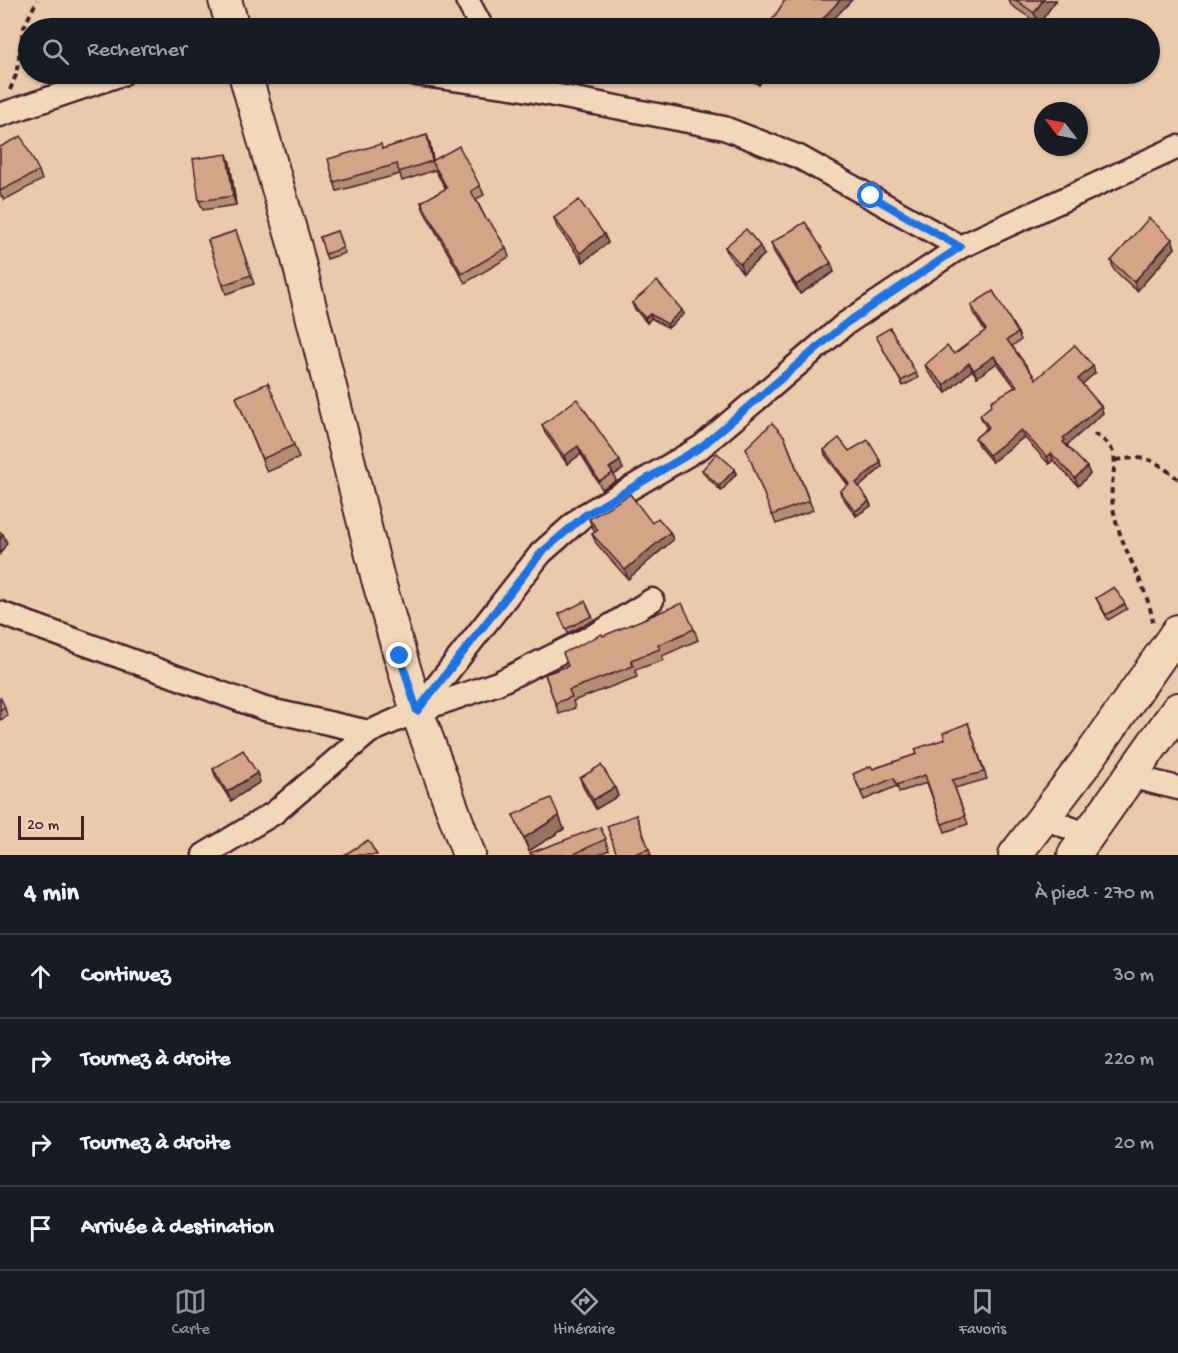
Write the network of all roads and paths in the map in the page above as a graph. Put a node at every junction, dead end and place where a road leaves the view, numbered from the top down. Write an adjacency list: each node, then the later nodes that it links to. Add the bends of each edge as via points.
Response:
1 (37, 0): 3 (path)
2 (466, 0): 4 (street)
3 (28, 18)
4 (476, 18)
5 (18, 63): 9 (path)
6 (94, 84): 10 (street)
7 (248, 84): 20 (street, via 295,247 378,579)
8 (527, 84): 12 (street, via 724,128 800,158)
9 (9, 92)
10 (0, 115)
11 (1178, 147): 12 (street)
12 (960, 247): 20 (street, via 845,324 701,447 584,516 541,553)
13 (1094, 434): 14 (path, via 1108,444)
14 (1116, 460): 15 (path, via 1152,459); 18 (path, via 1112,498 1118,527)
15 (1178, 479)
16 (652, 600): 20 (street, via 599,633 498,683)
17 (0, 614): 21 (street, via 265,709)
18 (1169, 637): 24 (street)
19 (1178, 709): 22 (street)
20 (417, 711): 21 (street); 27 (street)
21 (369, 732): 26 (street, via 274,813)
22 (1129, 776): 23 (street); 25 (street)
23 (1178, 788)
24 (1044, 818): 25 (street); 28 (street)
25 (1081, 845)
26 (204, 855)
27 (469, 855)
28 (1015, 855)

